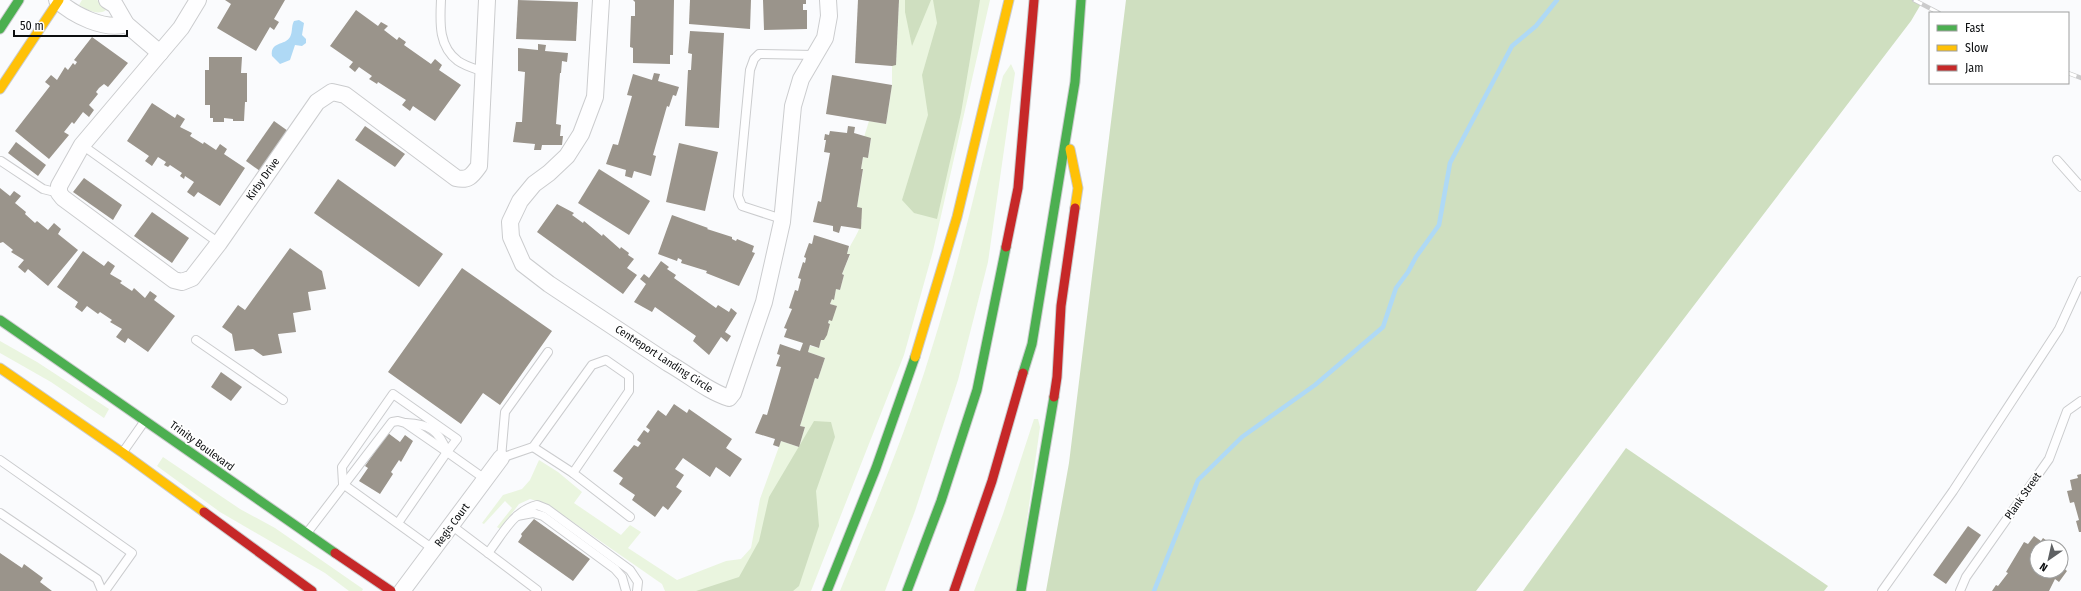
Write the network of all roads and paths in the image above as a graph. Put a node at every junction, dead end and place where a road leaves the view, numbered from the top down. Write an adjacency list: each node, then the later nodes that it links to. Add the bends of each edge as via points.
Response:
1 (19, 0): 13 (main road)
2 (107, 0): 12 (street, via 115,5)
3 (198, 0): 14 (street, via 181,28)
4 (440, 0): 16 (lane, via 440,33 450,53 458,61)
5 (487, 0): 16 (street, Kirby Drive)
6 (601, 0): 24 (street, Centreport Landing Circle, via 595,97 581,134 567,156 534,184 520,201 510,222 511,238 523,264 548,284 668,363 718,394 729,398 764,302)
7 (828, 0): 15 (street, Centreport Landing Circle, via 826,38)
8 (1009, 0): 57 (main road, via 974,155 935,298 873,480)
9 (1034, 0): 58 (main road, via 1018,188 977,390 941,501)
10 (1081, 0): 18 (main road, via 1075,82)
11 (58, 1): 12 (street, via 81,16 107,25 118,27); 17 (main road)
12 (126, 24): 14 (street)
13 (0, 29)
14 (160, 53): 19 (street)
15 (815, 55): 24 (street, Centreport Landing Circle, via 801,78 793,106); 24 (lane, via 759,54 750,70 738,196 742,206)
16 (484, 72): 25 (street, Kirby Drive, via 479,166 470,178 456,178 345,95 332,92 317,102)
17 (0, 89)
18 (1067, 137): 59 (main road, via 1032,344 992,481); 60 (main road, via 1078,188 1061,306 1057,377)
19 (82, 145): 23 (street, via 64,175); 25 (lane)
20 (2057, 160): 22 (lane)
21 (1, 162): 23 (lane, via 43,189)
22 (2081, 187)
23 (59, 193): 25 (street, Kirby Drive, via 174,280 182,282 192,278)
24 (782, 219)
25 (219, 243)
26 (2081, 280): 61 (lane, via 2059,329 1953,491)
27 (0, 320): 33 (main road, Trinity Boulevard)
28 (196, 340): 31 (lane)
29 (548, 352): 37 (lane, via 505,412)
30 (0, 368): 36 (main road)
31 (283, 400)
32 (2081, 401): 62 (lane, Plank Street, via 2067,412 2049,459 1966,577)
33 (145, 420): 36 (lane); 47 (main road, Trinity Boulevard)
34 (533, 447): 37 (lane); 39 (lane); 39 (lane, via 592,365 606,360 629,376 628,391)
35 (448, 452): 40 (lane); 41 (lane, via 398,421 388,425 352,476); 41 (lane, via 457,439 393,394 342,467); 45 (lane)
36 (123, 453): 51 (main road)
37 (501, 458): 40 (street, Regis Court)
38 (0, 460): 50 (lane, via 132,553)
39 (573, 473): 44 (lane)
40 (485, 479): 46 (street, Regis Court)
41 (343, 484): 45 (lane); 47 (lane)
42 (0, 513): 50 (lane, via 97,580)
43 (515, 517): 49 (lane); 55 (lane, via 534,513 543,516 615,569 622,576); 56 (lane, via 528,507 537,505 547,509 630,570 638,582)
44 (630, 517)
45 (398, 523): 48 (lane)
46 (451, 525): 48 (street, Regis Court); 49 (lane)
47 (306, 533): 52 (main road, Trinity Boulevard)
48 (433, 550): 53 (street, Regis Court)
49 (488, 553): 54 (lane)
50 (104, 591)
51 (312, 591)
52 (391, 591)
53 (402, 591)
54 (538, 591)
55 (626, 591)
56 (637, 591)
57 (827, 591)
58 (907, 591)
59 (954, 591)
60 (1021, 591)
61 (1882, 591)
62 (1960, 591)

